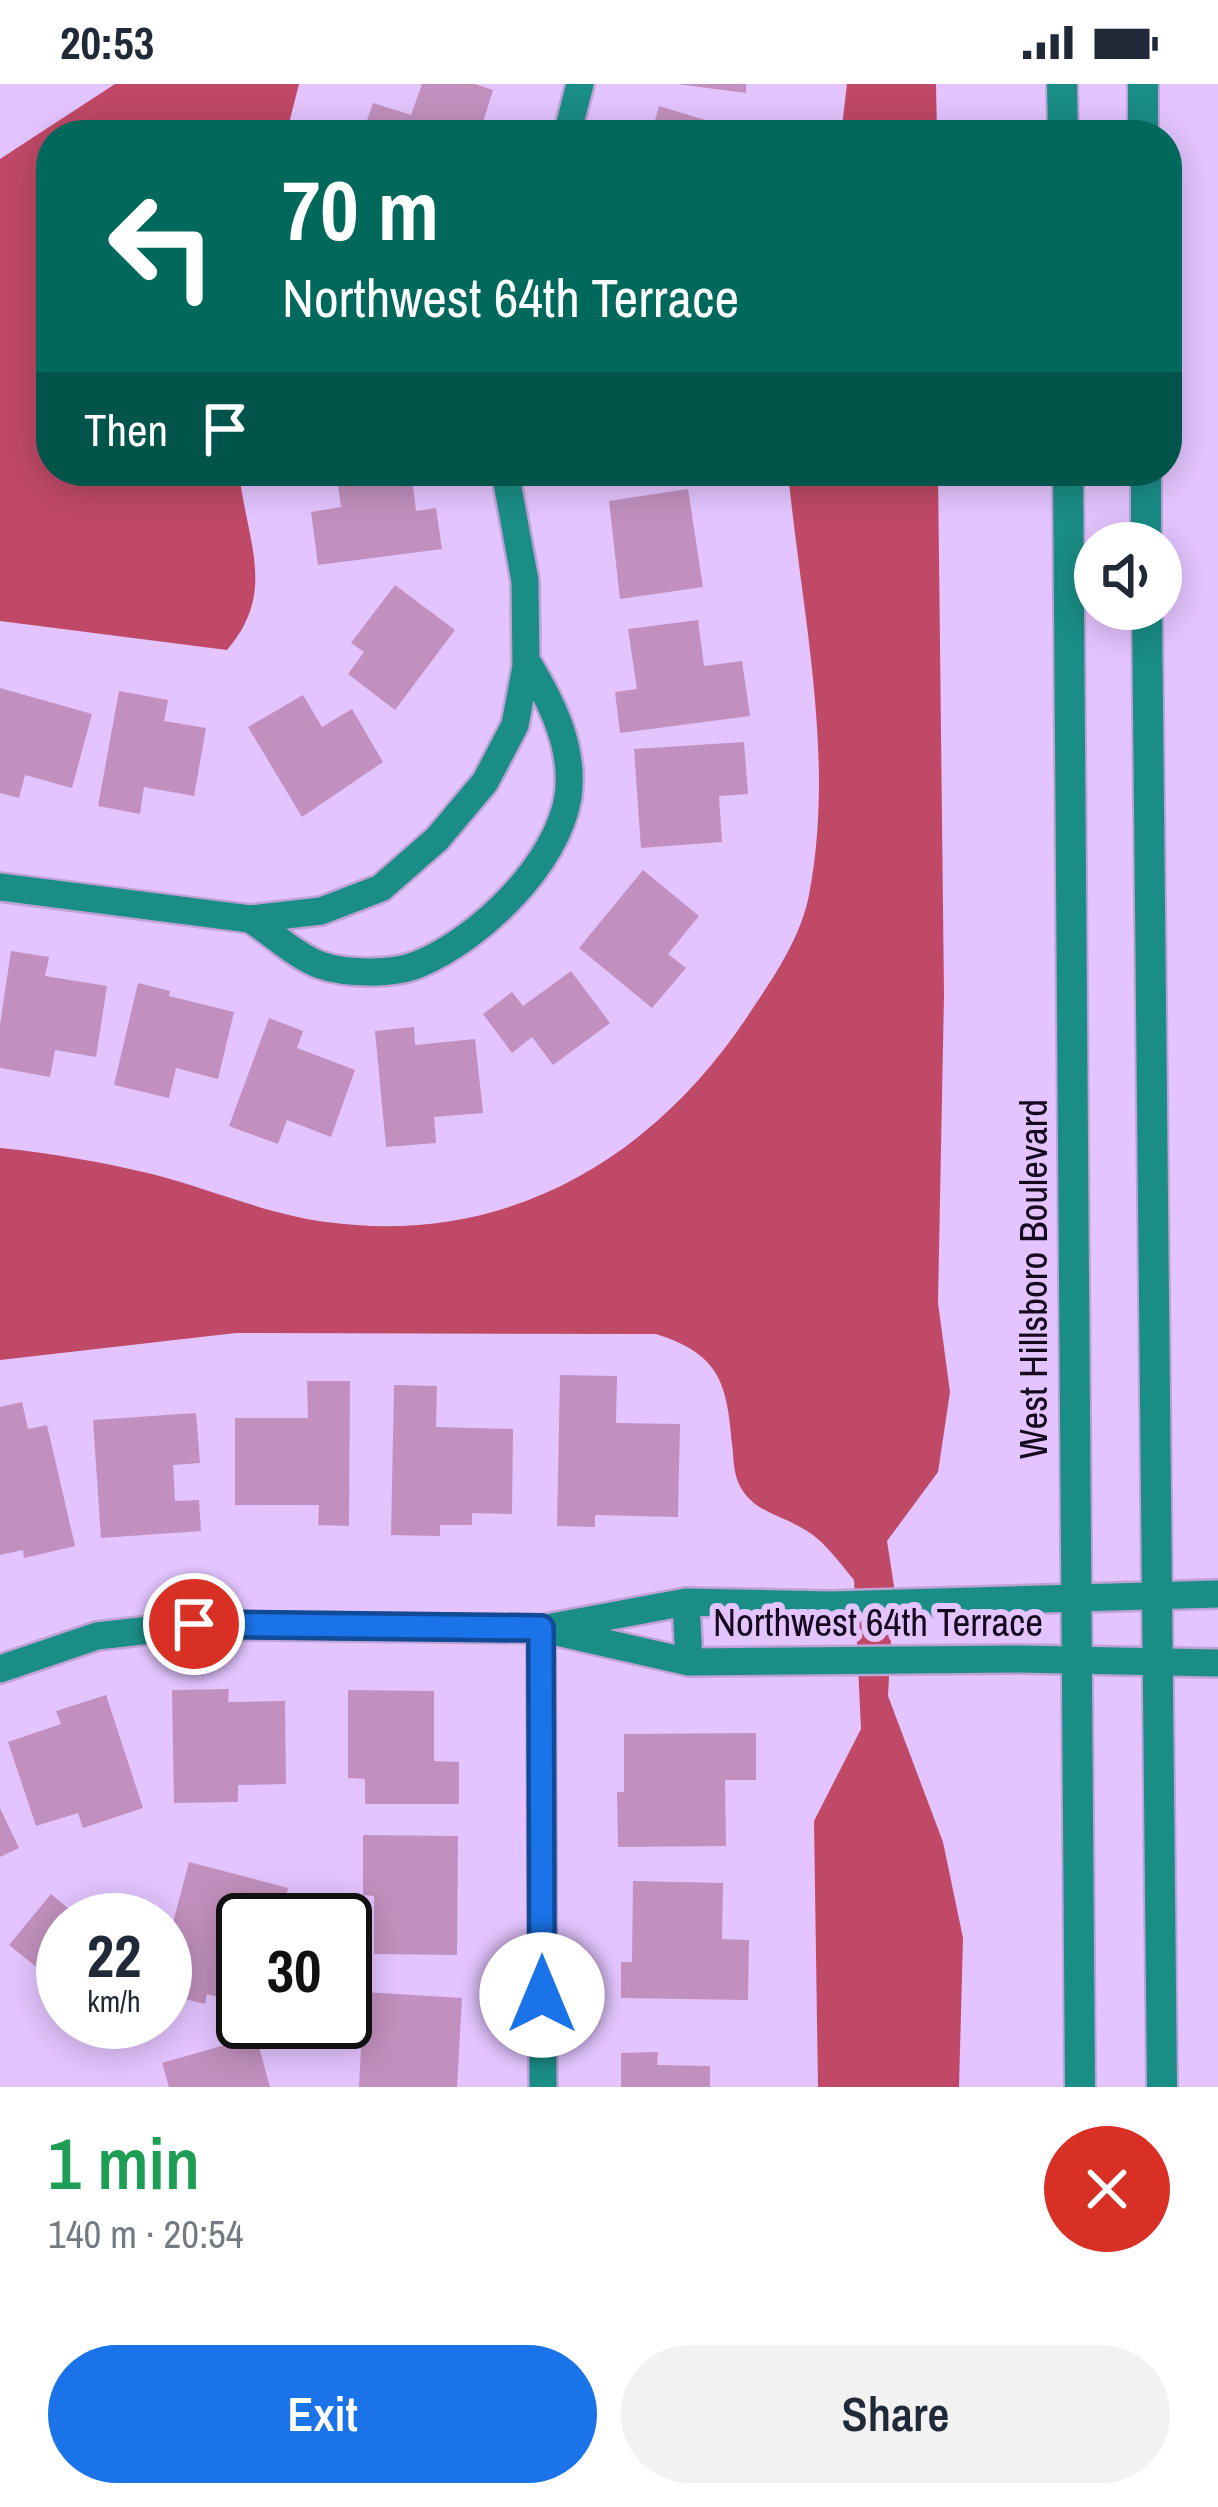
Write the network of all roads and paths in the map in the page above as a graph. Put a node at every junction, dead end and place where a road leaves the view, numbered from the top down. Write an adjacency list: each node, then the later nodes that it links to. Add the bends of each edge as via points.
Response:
1 (580, 84): 4 (street)
2 (1062, 84): 5 (street)
3 (1142, 84): 6 (street)
4 (571, 120)
5 (1063, 120)
6 (1143, 120)
7 (508, 486): 12 (street, via 525,581)
8 (1068, 486): 17 (street, West Hillsboro Boulevard)
9 (1146, 486): 10 (street)
10 (1146, 522)
11 (1147, 630): 16 (street)
12 (526, 659): 14 (street, via 515,725 485,782 436,839 381,887 321,910); 14 (street, via 569,758 561,828 487,920 415,966 358,971 318,964)
13 (0, 887): 14 (street)
14 (250, 919)
15 (1218, 1594): 16 (street, Northwest 64th Terrace)
16 (1155, 1596): 17 (street, Northwest 64th Terrace); 22 (street)
17 (1074, 1599): 18 (street, Northwest 64th Terrace); 20 (street, West Hillsboro Boulevard)
18 (686, 1602): 19 (street, Northwest 64th Terrace); 21 (street)
19 (541, 1628): 21 (street, Northwest 64th Terrace); 24 (street, Northwest 64th Terrace, via 194,1624 97,1636); 25 (street)
20 (1075, 1660): 21 (street, Northwest 64th Terrace); 22 (street, Northwest 64th Terrace); 26 (street, West Hillsboro Boulevard)
21 (688, 1662)
22 (1156, 1662): 23 (street, Northwest 64th Terrace); 27 (street)
23 (1218, 1664)
24 (0, 1669)
25 (543, 2087)
26 (1080, 2087)
27 (1162, 2087)

